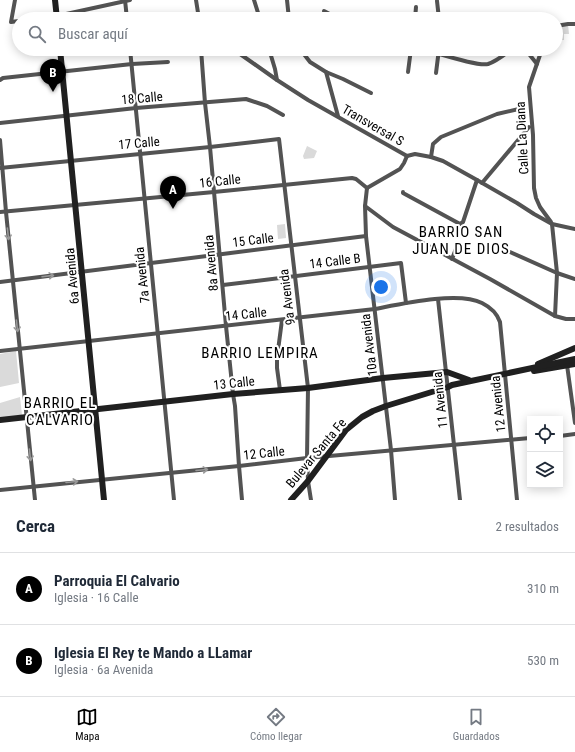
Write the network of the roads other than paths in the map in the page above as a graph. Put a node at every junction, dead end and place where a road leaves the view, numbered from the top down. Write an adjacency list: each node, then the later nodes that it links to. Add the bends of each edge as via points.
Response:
1 (15, 0): 9 (street)
2 (55, 0): 10 (street)
3 (127, 0): 11 (street); 12 (street)
4 (196, 0): 13 (street)
5 (254, 0): 14 (street)
6 (287, 0): 15 (street)
7 (437, 1): 17 (street)
8 (416, 7): 16 (street)
9 (13, 12)
10 (56, 12)
11 (78, 12)
12 (127, 12)
13 (198, 12)
14 (258, 12)
15 (288, 12)
16 (416, 12)
17 (438, 12)
18 (575, 24): 19 (street)
19 (563, 25)
20 (61, 56): 35 (street, 6a Avenida)
21 (131, 56): 33 (street, 7a Avenida)
22 (202, 56): 42 (street, 8a Avenida)
23 (243, 56): 40 (street, Transversal S)
24 (271, 56): 40 (street)
25 (305, 56): 36 (street)
26 (410, 56): 37 (street)
27 (438, 56): 38 (street)
28 (452, 56): 29 (street, via 484,64)
29 (502, 56)
30 (531, 56): 34 (street)
31 (540, 56): 34 (street, Calle La Diana)
32 (168, 62): 33 (street)
33 (132, 64): 35 (street); 43 (street, 7a Avenida)
34 (537, 64): 68 (street, Calle La Diana, via 529,87 534,188 540,207)
35 (63, 71): 39 (street); 45 (street, 6a Avenida)
36 (326, 72): 41 (street); 47 (street)
37 (408, 72)
38 (436, 73)
39 (0, 80)
40 (277, 80): 47 (street, Transversal S)
41 (371, 93)
42 (205, 103): 43 (street, 18 Calle); 46 (street, 18 Calle, via 246,99 268,106); 52 (street, 8a Avenida)
43 (136, 108): 45 (street, 18 Calle); 53 (street, 7a Avenida)
44 (523, 108): 55 (street, via 497,114 441,137 432,144)
45 (67, 115): 48 (street, 18 Calle); 56 (street, 6a Avenida)
46 (283, 115)
47 (338, 116): 54 (street, Transversal S)
48 (0, 123)
49 (529, 127): 58 (street)
50 (279, 139): 52 (street, 17 Calle); 59 (street, 9a Avenida)
51 (0, 140): 57 (street)
52 (210, 147): 53 (street, 17 Calle); 61 (street, 8a Avenida)
53 (141, 153): 56 (street, 17 Calle); 63 (street, 7a Avenida)
54 (407, 156): 55 (street, Transversal S, via 416,154); 60 (street, via 400,169)
55 (431, 157): 58 (street, Transversal S)
56 (71, 160): 57 (street, 17 Calle); 64 (street, 6a Avenida)
57 (1, 168): 67 (street)
58 (480, 182): 62 (street, via 459,224); 68 (street, Transversal S)
59 (284, 184): 60 (street, 16 Calle, via 356,178); 61 (street, 16 Calle); 71 (street, 9a Avenida)
60 (367, 188): 65 (street, 10a Avenida)
61 (214, 192): 63 (street, 16 Calle); 74 (street, 8a Avenida)
62 (403, 192)
63 (145, 198): 64 (street, 16 Calle); 76 (street, 7a Avenida)
64 (76, 204): 67 (street, 16 Calle); 78 (street, 6a Avenida)
65 (365, 206): 70 (street, 10a Avenida); 75 (street, via 393,227)
66 (0, 212): 67 (street, 16 Calle)
67 (6, 212): 82 (street, one-way to 82)
68 (552, 224): 69 (street, Transversal S); 79 (street)
69 (575, 229)
70 (366, 236): 71 (street, 15 Calle); 77 (street, 10a Avenida)
71 (292, 246): 74 (street, 15 Calle); 80 (street, 9a Avenida)
72 (457, 246): 75 (street)
73 (510, 252): 79 (street)
74 (220, 255): 76 (street, 15 Calle); 84 (street, 8a Avenida)
75 (452, 259): 89 (street)
76 (151, 263): 78 (street, 15 Calle); 94 (street, 7a Avenida)
77 (370, 266): 80 (street, 14 Calle B); 86 (street, 14 Calle B, via 401,263); 87 (street, 10a Avenida)
78 (82, 271): 82 (street, 15 Calle, one-way to 78); 95 (street, 6a Avenida)
79 (558, 273): 81 (street); 89 (street)
80 (295, 276): 84 (street, 14 Calle B); 90 (street, 9a Avenida)
81 (575, 279)
82 (13, 280): 83 (street, 15 Calle); 97 (street, one-way to 97)
83 (0, 282)
84 (223, 285): 93 (street, 8a Avenida)
85 (438, 299): 86 (street, 14 Calle); 88 (street, 14 Calle, via 464,298 481,302); 105 (street, 11 Avenida)
86 (406, 303): 87 (street, 14 Calle)
87 (375, 309): 90 (street, 14 Calle); 108 (street, 10a Avenida)
88 (491, 309): 107 (street, 12 Avenida, via 500,322)
89 (555, 316): 91 (street)
90 (300, 317): 92 (street, 14 Calle); 111 (street, 9a Avenida)
91 (575, 319)
92 (282, 320): 93 (street, 14 Calle); 112 (street, via 277,358)
93 (226, 326): 94 (street, 14 Calle); 113 (street, 8a Avenida)
94 (158, 333): 95 (street, 14 Calle); 114 (street, 7a Avenida)
95 (89, 341): 97 (street, 14 Calle); 116 (street, 6a Avenida)
96 (575, 348): 99 (street)
97 (20, 349): 98 (street, 14 Calle); 117 (street)
98 (0, 351)
99 (556, 356): 103 (street); 104 (street)
100 (575, 359): 103 (street, Bulevar Santa Fe)
101 (575, 364): 102 (street, Bulevar Santa Fe)
102 (567, 365): 106 (street, Bulevar Santa Fe); 119 (street)
103 (539, 366): 104 (street, Bulevar Santa Fe); 106 (street)
104 (519, 370): 107 (street, Bulevar Santa Fe)
105 (447, 372): 108 (street, 13 Calle); 109 (street, 13 Calle); 110 (street, 11 Avenida)
106 (531, 372): 107 (street, Bulevar Santa Fe)
107 (505, 375): 109 (street, Bulevar Santa Fe); 110 (street, Bulevar Santa Fe, via 453,388); 123 (street, 12 Avenida)
108 (383, 378): 111 (street, 13 Calle); 115 (street, 10a Avenida)
109 (469, 380): 110 (street, Bulevar Santa Fe)
110 (448, 387): 115 (street, Bulevar Santa Fe); 124 (street, 11 Avenida)
111 (308, 388): 112 (street, 13 Calle); 127 (street, 9a Avenida)
112 (280, 390): 113 (street, 13 Calle)
113 (233, 394): 114 (street, 13 Calle); 128 (street, 8a Avenida)
114 (165, 402): 116 (street, 13 Calle); 129 (street, 7a Avenida)
115 (386, 406): 125 (street, 10a Avenida); 126 (street, Bulevar Santa Fe, via 373,410 353,424)
116 (96, 409): 117 (street, 13 Calle); 130 (street, 6a Avenida)
117 (26, 417): 118 (street, 13 Calle); 132 (street, one-way to 132)
118 (0, 420)
119 (575, 423)
120 (575, 434): 121 (street)
121 (563, 436)
122 (527, 438): 123 (street, 12 Calle)
123 (511, 440): 124 (street, 12 Calle); 142 (street, 12 Avenida)
124 (455, 446): 125 (street, 12 Calle); 141 (street, 11 Avenida)
125 (391, 450): 126 (street, 12 Calle); 140 (street, 10a Avenida)
126 (326, 457): 127 (street, 12 Calle); 131 (street, Bulevar Santa Fe)
127 (307, 458): 128 (street, 12 Calle); 131 (street, 9a Avenida)
128 (239, 466): 129 (street, 12 Calle, one-way to 128); 137 (street, 8a Avenida)
129 (172, 473): 130 (street, 12 Calle); 136 (street, 7a Avenida)
130 (102, 479): 132 (street, 12 Calle, one-way to 130); 135 (street, 6a Avenida)
131 (308, 481): 138 (street, Bulevar Santa Fe); 139 (street, 9a Avenida)
132 (33, 486): 133 (street, 12 Calle); 134 (street)
133 (0, 490)
134 (35, 500)
135 (104, 500)
136 (174, 500)
137 (242, 500)
138 (291, 500)
139 (311, 500)
140 (395, 500)
141 (460, 500)
142 (517, 500)

